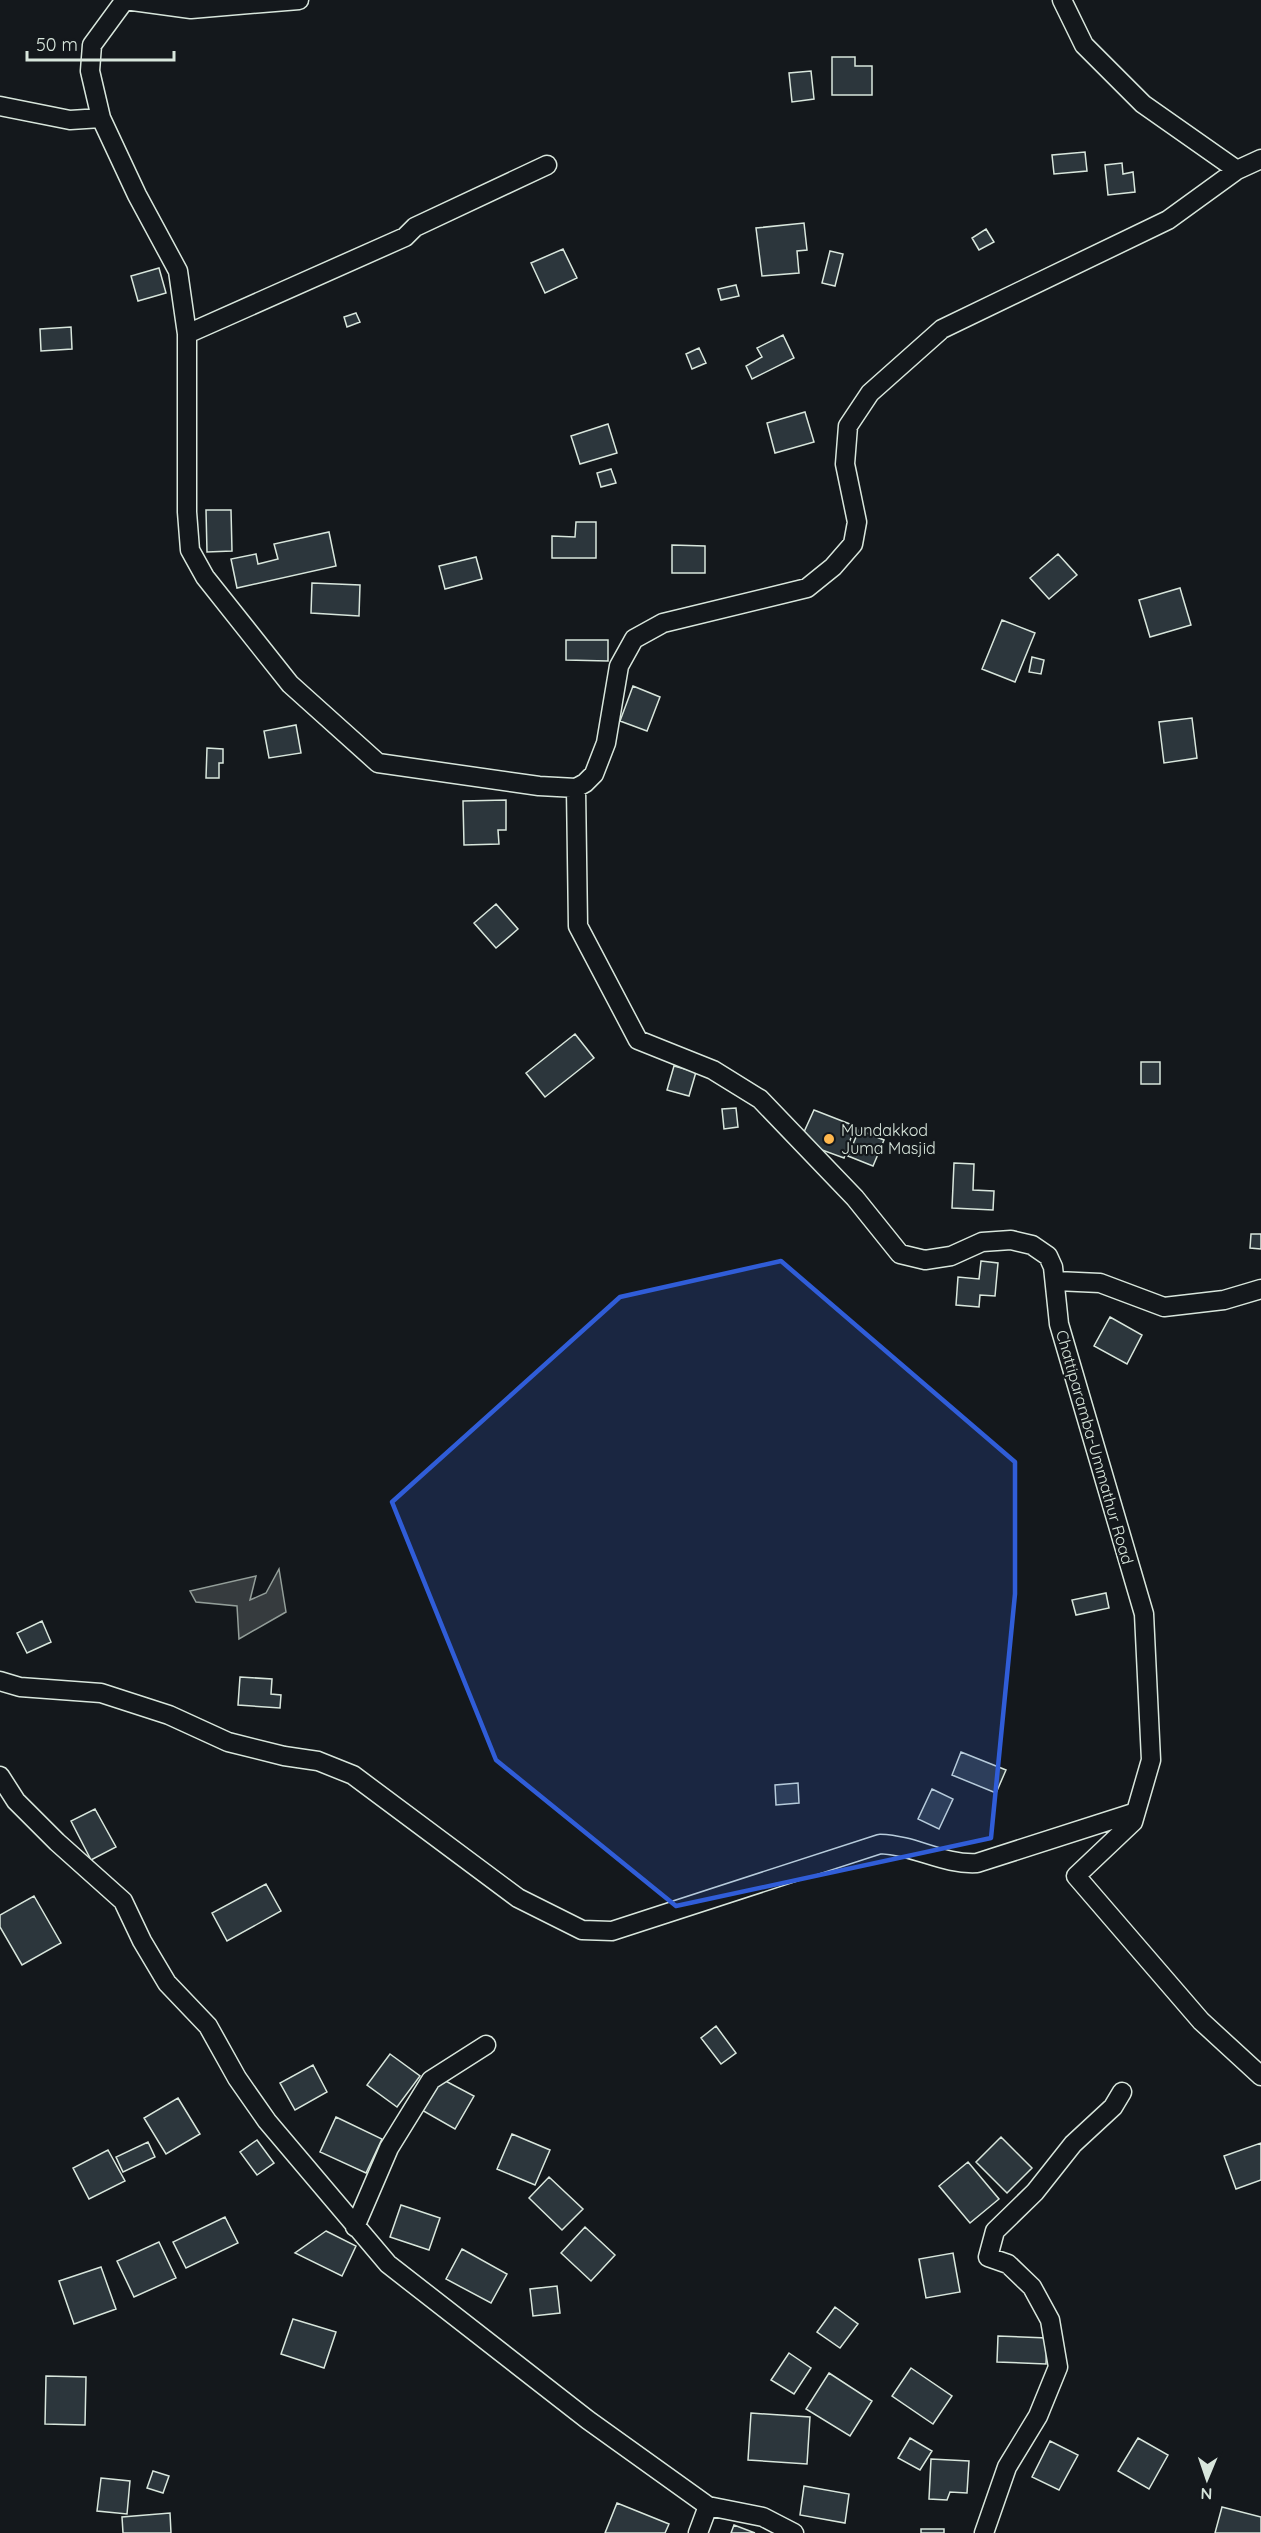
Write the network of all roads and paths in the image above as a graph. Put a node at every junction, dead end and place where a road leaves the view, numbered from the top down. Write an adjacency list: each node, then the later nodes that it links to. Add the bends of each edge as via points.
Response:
1 (125, 0): 2 (street, via 191,9); 5 (street, via 93,45 90,71)
2 (299, 0)
3 (1062, 0): 8 (street, via 1084,45 1143,104)
4 (0, 106): 5 (street, via 70,120)
5 (101, 118): 9 (street, via 178,271)
6 (1261, 159): 8 (street)
7 (547, 165): 9 (street, via 415,227 405,237)
8 (1237, 170): 10 (street, via 1168,220 942,329 870,393 848,426 845,464 857,522 853,544 807,588 663,623 633,639 619,666 606,743 594,774)
9 (188, 334): 10 (street, via 190,550 205,577 290,684 378,763)
10 (576, 788): 11 (street, Chattiparamba-Ummathur Road, via 578,926 638,1040 713,1070 760,1099 855,1198 900,1254 925,1260 951,1256 982,1242 1011,1240 1032,1245 1048,1256)
11 (1056, 1281): 12 (street, via 1100,1283 1164,1307 1224,1300); 15 (street, Chattiparamba-Ummathur Road, via 1059,1324 1144,1614 1151,1760)
12 (1261, 1289)
13 (0, 1681): 15 (street, via 20,1687 101,1693 169,1715 228,1742 318,1761 353,1775 518,1898 582,1930 612,1931 880,1844 900,1844 960,1864 978,1863)
14 (0, 1776): 19 (street, via 16,1801 123,1901 167,1983 208,2026 267,2121)
15 (1136, 1812): 17 (street, Chattiparamba-Ummathur Road, via 1133,1822 1076,1876 1201,2021)
16 (486, 2044): 19 (street, via 431,2080 389,2148)
17 (1261, 2076)
18 (1122, 2092): 23 (street, via 1113,2107 1073,2144 1035,2192 995,2231 987,2256 1008,2264 1032,2287 1050,2320 1058,2367 1038,2416 1007,2467)
19 (356, 2227): 20 (street, via 388,2264 455,2318)
20 (708, 2506): 21 (street); 22 (street, via 763,2517)
21 (698, 2533)
22 (794, 2533)
23 (984, 2533)

